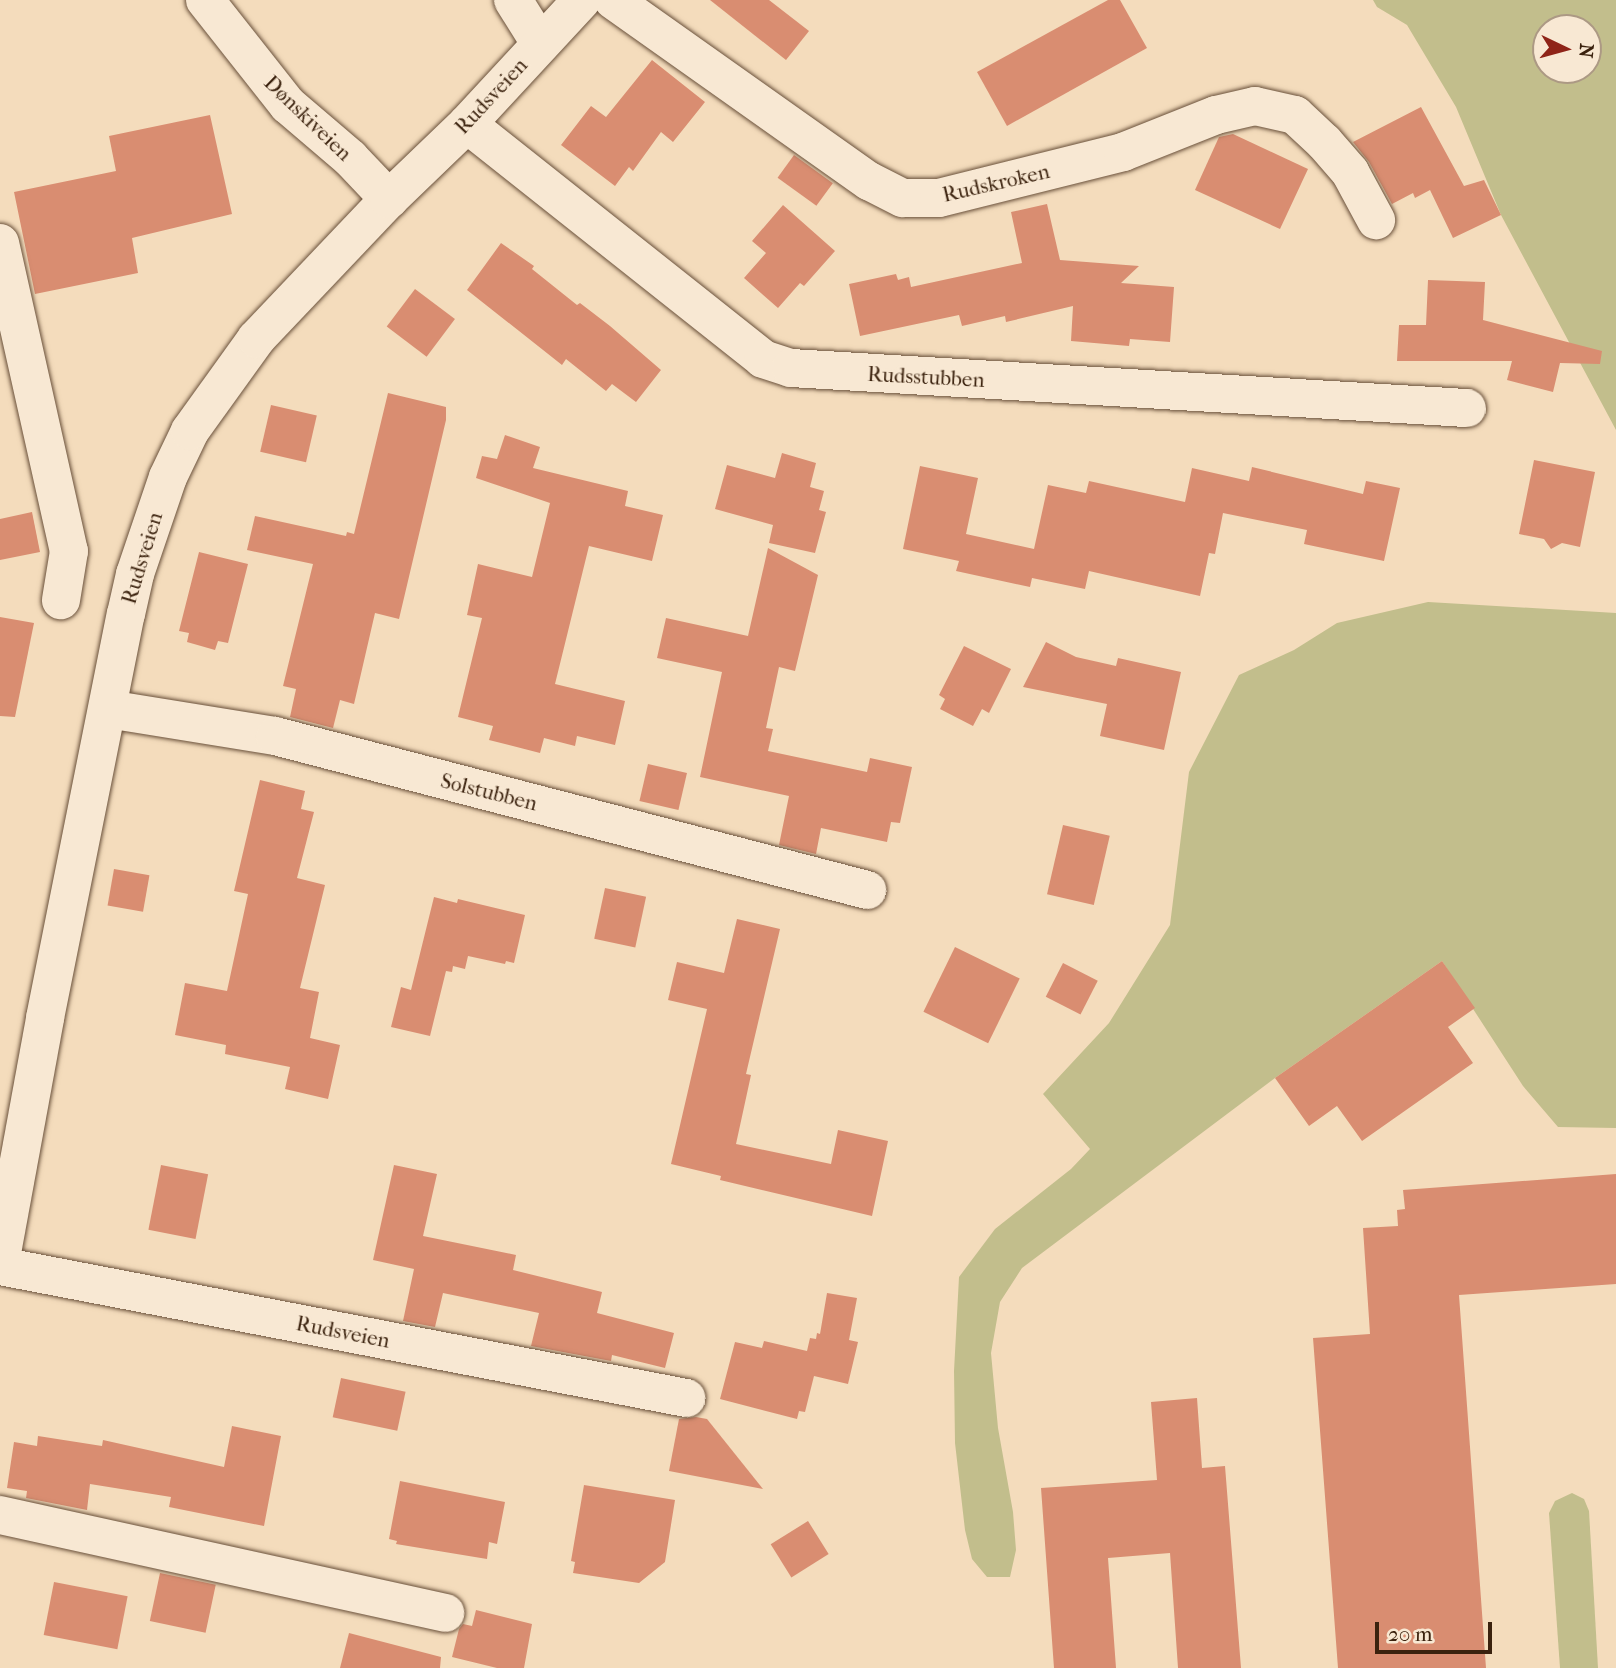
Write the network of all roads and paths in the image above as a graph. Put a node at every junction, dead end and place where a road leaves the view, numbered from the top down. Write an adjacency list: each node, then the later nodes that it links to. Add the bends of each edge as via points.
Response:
1 (205, 0): 7 (street, Dønskiveien, via 288,104)
2 (513, 0): 5 (street)
3 (582, 0): 5 (street, Rudsveien)
4 (613, 0): 8 (street, Rudskroken, via 869,181 904,198 939,198 1123,152 1255,106 1295,115 1324,142 1350,172)
5 (540, 43): 6 (street, Rudsveien)
6 (467, 124): 7 (street, Rudsveien); 10 (street, Rudsstubben, via 763,359 791,368)
7 (389, 199): 12 (street, Rudsveien, via 256,339 190,430 168,477 135,574)
8 (1376, 220)
9 (0, 243): 11 (street, via 69,551)
10 (1467, 408)
11 (61, 600)
12 (108, 709): 13 (street, Solstubben, via 275,736); 14 (street, Rudsveien)
13 (866, 890)
14 (0, 1265): 15 (street, Rudsveien)
15 (686, 1398)
16 (0, 1515): 17 (street)
17 (445, 1613)

